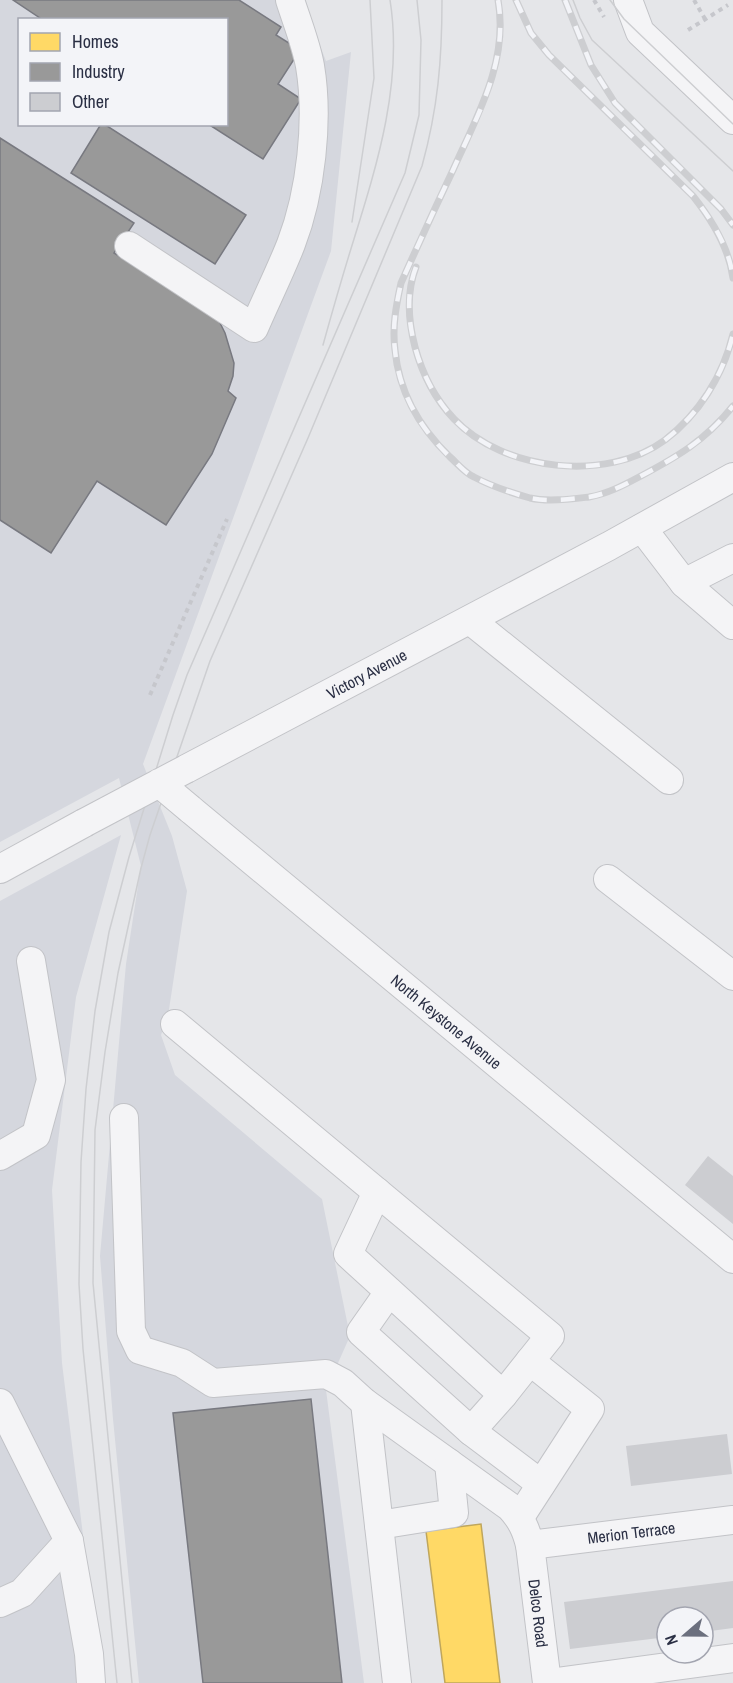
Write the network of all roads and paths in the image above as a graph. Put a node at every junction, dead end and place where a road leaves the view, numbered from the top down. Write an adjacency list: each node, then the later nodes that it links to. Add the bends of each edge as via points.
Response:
1 (290, 0): 9 (street, via 310,68 312,146 292,242 254,328)
2 (694, 0): 5 (path)
3 (629, 1): 7 (street); 8 (street, via 640,32)
4 (728, 5): 5 (path)
5 (705, 20): 6 (path)
6 (688, 30)
7 (733, 100)
8 (733, 120)
9 (129, 246)
10 (733, 477): 12 (street, Victory Avenue)
11 (227, 519): 17 (path)
12 (642, 528): 14 (street); 15 (street, Victory Avenue)
13 (733, 558): 14 (street)
14 (684, 583): 16 (street)
15 (470, 620): 18 (street); 19 (street, Victory Avenue, bridge)
16 (733, 625)
17 (150, 695)
18 (669, 780)
19 (159, 783): 20 (street, Victory Avenue, bridge); 28 (street, North Keystone Avenue, bridge)
20 (0, 869)
21 (608, 879): 23 (street)
22 (31, 962): 26 (street, via 51,1080 36,1135)
23 (733, 976)
24 (175, 1024): 27 (street)
25 (124, 1118): 33 (street, via 131,1331 140,1350 182,1362 213,1383 326,1374)
26 (0, 1156)
27 (377, 1192): 29 (street, via 348,1254); 30 (street, via 550,1336)
28 (733, 1259)
29 (389, 1292): 31 (street); 34 (street, via 361,1332)
30 (530, 1361): 31 (street); 36 (street, via 590,1409)
31 (504, 1395): 34 (street)
32 (0, 1403): 40 (street)
33 (365, 1403): 35 (street); 39 (street)
34 (471, 1431): 36 (street)
35 (449, 1463): 37 (street); 39 (street, via 454,1513)
36 (541, 1484): 37 (street)
37 (520, 1517): 41 (street, Delco Road)
38 (733, 1520): 41 (street, Merion Terrace)
39 (379, 1526): 45 (street)
40 (69, 1541): 42 (street, via 22,1593); 44 (street)
41 (531, 1545): 46 (street, Delco Road)
42 (0, 1603)
43 (733, 1659): 46 (street)
44 (91, 1683)
45 (397, 1683)
46 (548, 1683)

